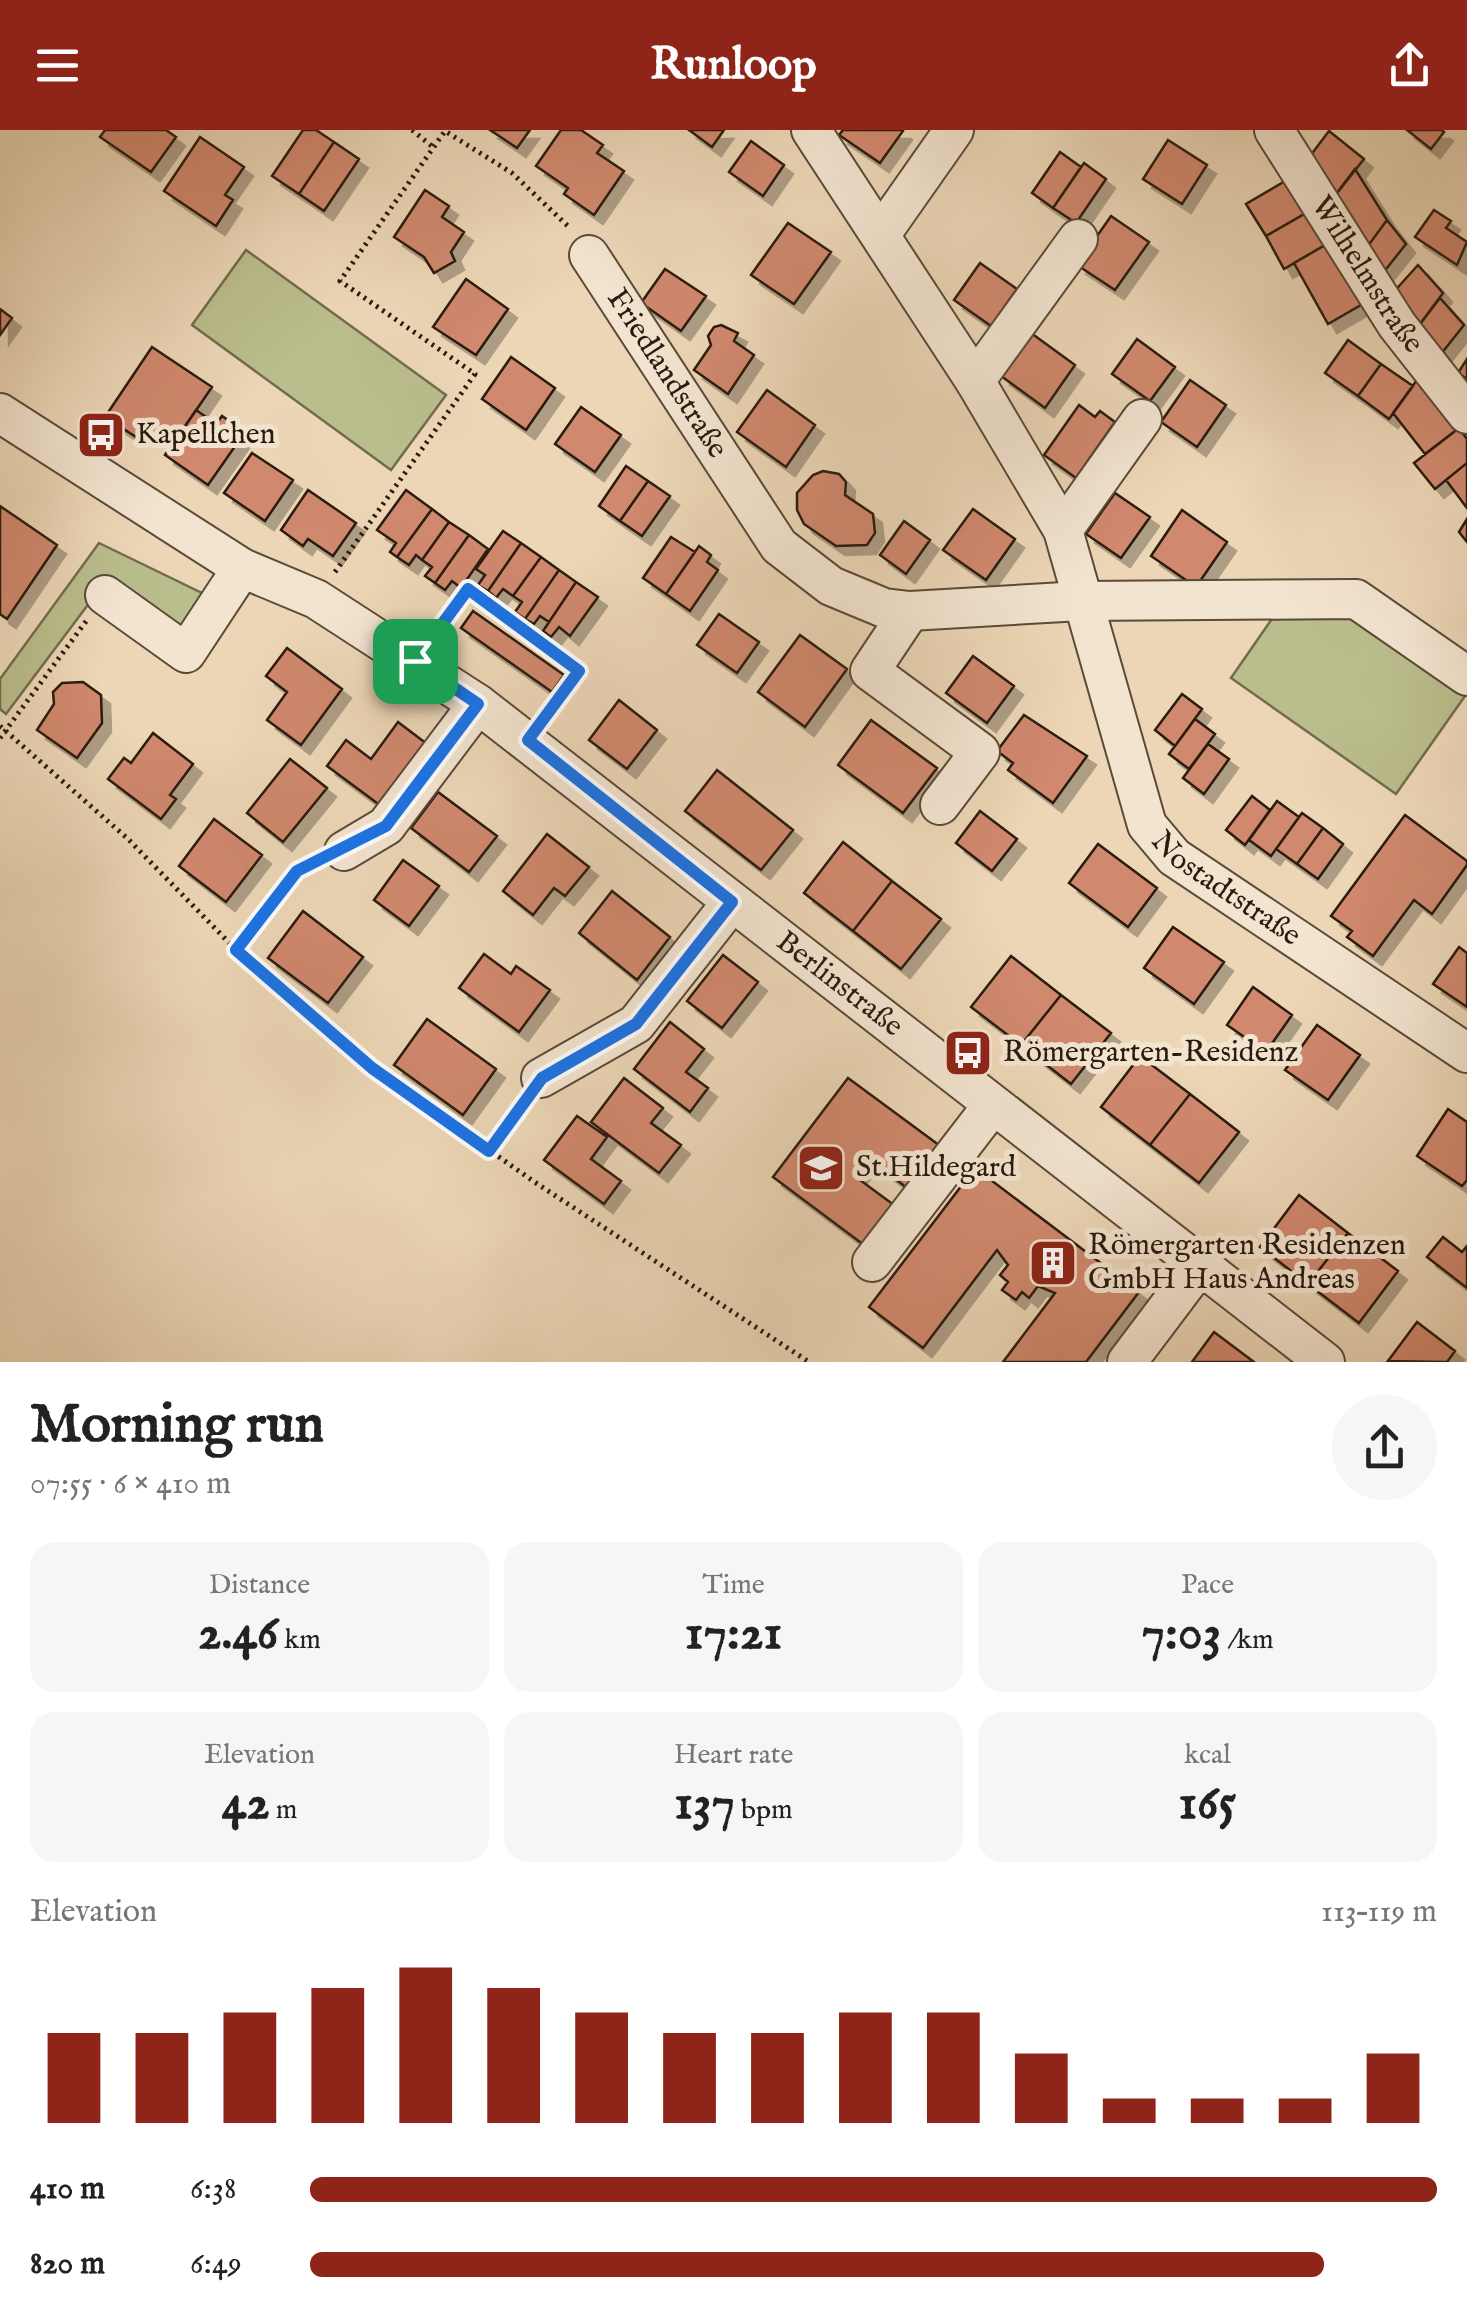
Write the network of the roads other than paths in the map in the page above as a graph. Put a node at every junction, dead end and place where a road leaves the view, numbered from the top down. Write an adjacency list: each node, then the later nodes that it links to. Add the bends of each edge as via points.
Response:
1 (811, 130): 4 (street, Nostadtstraße)
2 (954, 130): 4 (street)
3 (1286, 136): 9 (street, Wilhelmstraße, via 1396,326)
4 (881, 234): 7 (street, Nostadtstraße)
5 (1078, 239): 7 (street)
6 (589, 255): 15 (street, Friedlandstraße, via 778,546 831,586)
7 (976, 381): 11 (street, Nostadtstraße)
8 (0, 414): 12 (street, Berlinstraße)
9 (1467, 414)
10 (1142, 419): 11 (street)
11 (1063, 530): 14 (street, Nostadtstraße)
12 (242, 568): 13 (street, via 186,653); 17 (street, Berlinstraße, via 316,600)
13 (105, 595)
14 (1080, 600): 15 (street, Friedlandstraße); 16 (street, Friedlandstraße, via 1356,599); 21 (street, Nostadtstraße, via 1147,825 1174,857)
15 (910, 612): 18 (street, via 870,671 980,752)
16 (1467, 676)
17 (478, 704): 19 (street, via 386,826); 20 (street, Berlinstraße)
18 (940, 806)
19 (344, 851)
20 (732, 902): 22 (street, via 636,1024); 23 (street, Berlinstraße)
21 (1467, 1053)
22 (542, 1078)
23 (992, 1106): 24 (street); 25 (street, Berlinstraße)
24 (872, 1262)
25 (1200, 1266): 26 (street); 27 (street, Berlinstraße)
26 (1127, 1362)
27 (1325, 1362)

